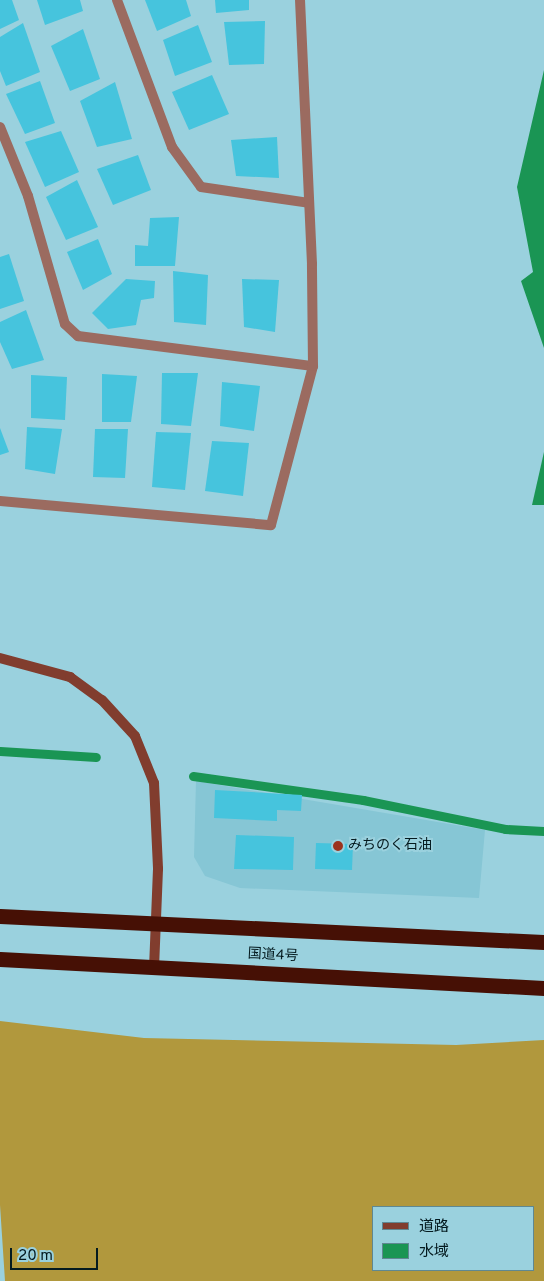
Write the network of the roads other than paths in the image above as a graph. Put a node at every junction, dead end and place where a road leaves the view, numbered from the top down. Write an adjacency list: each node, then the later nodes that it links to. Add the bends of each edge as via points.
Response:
1 (116, 0): 4 (street, via 172,147 201,187)
2 (300, 0): 4 (street)
3 (0, 127): 5 (street, via 28,196 66,324 78,336)
4 (309, 203): 5 (street)
5 (313, 366): 6 (street, via 271,525)
6 (0, 502)
7 (0, 658): 9 (street, via 70,677 102,700 135,736 154,783 158,869)
8 (0, 916): 9 (highway, 国道4号)
9 (156, 923): 10 (highway, 国道4号); 12 (street)
10 (544, 942)
11 (0, 959): 12 (highway, 国道4号)
12 (154, 967): 13 (highway, 国道4号)
13 (544, 988)

